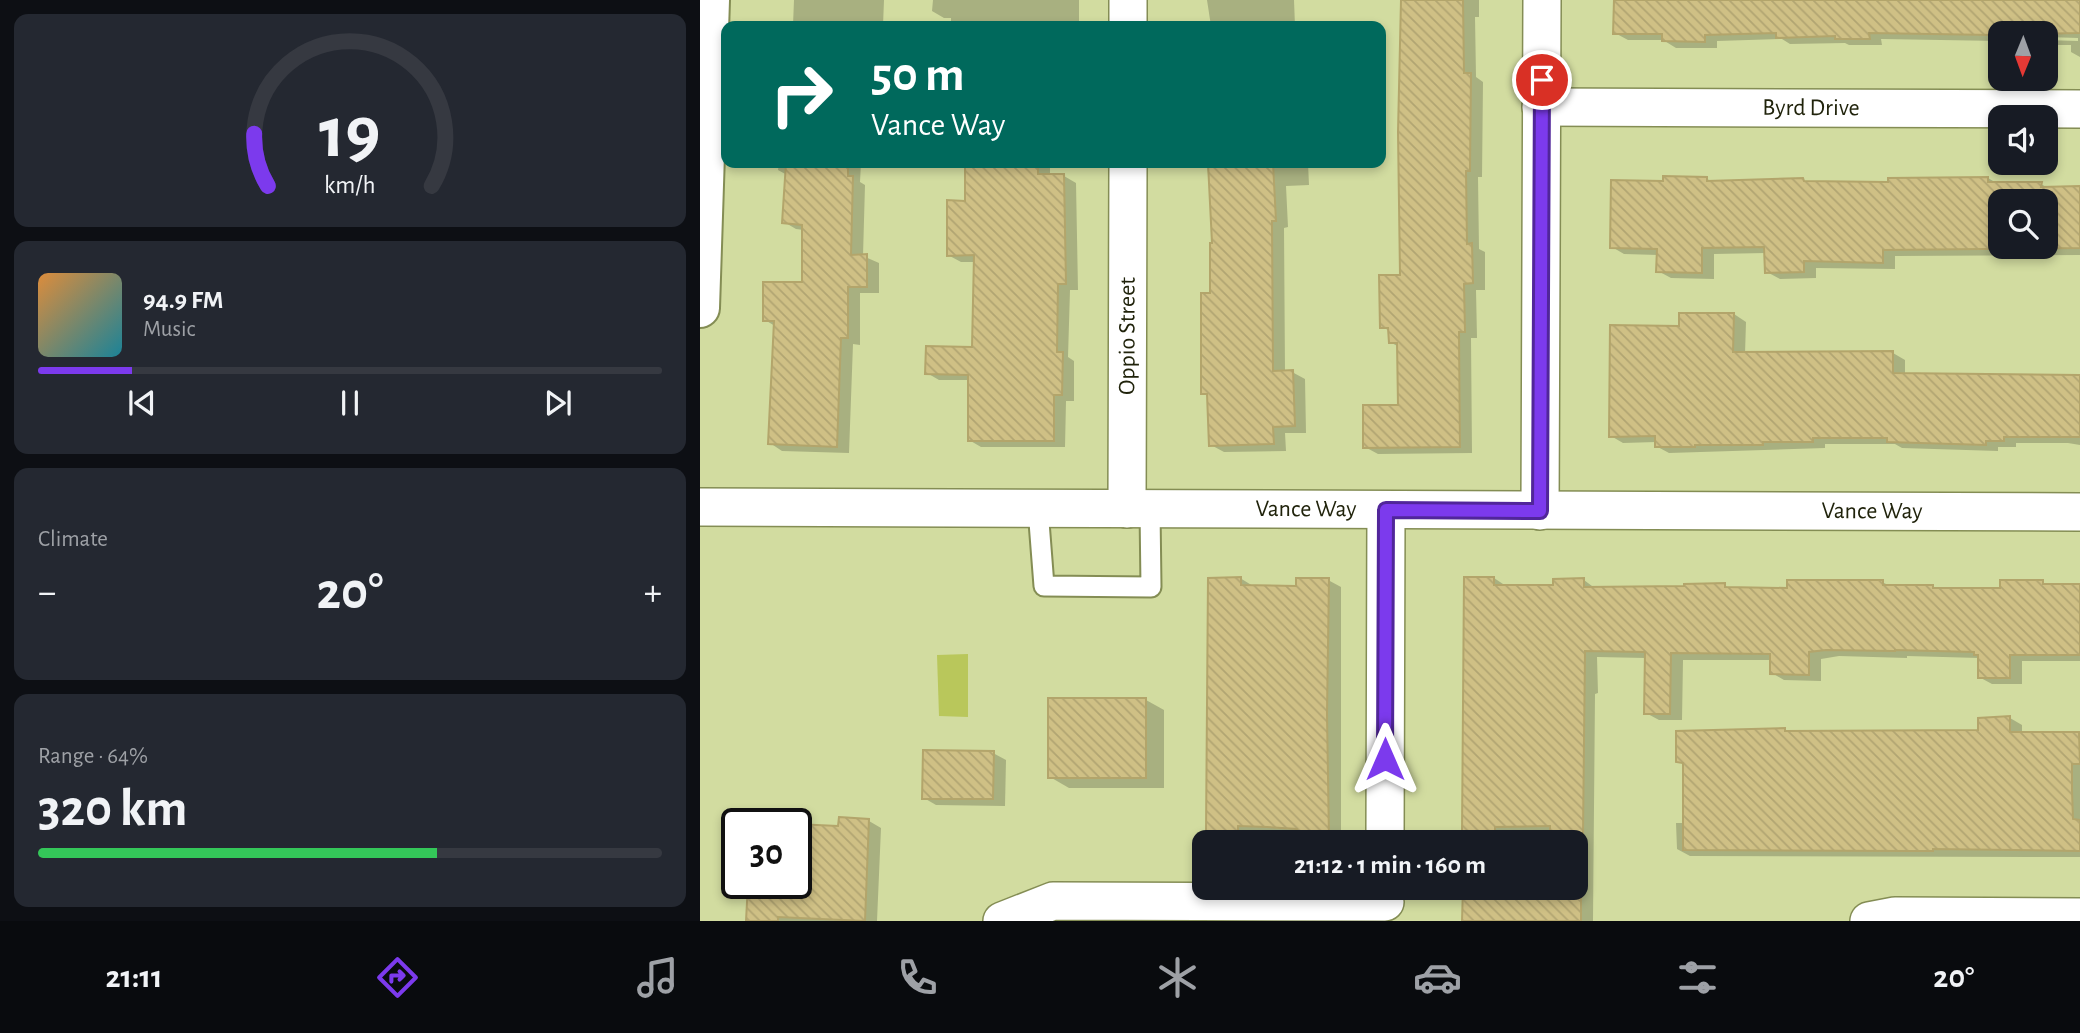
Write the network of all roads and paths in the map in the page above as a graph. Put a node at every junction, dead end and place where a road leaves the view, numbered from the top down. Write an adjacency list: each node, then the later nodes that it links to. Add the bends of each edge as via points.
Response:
1 (710, 0): 5 (main road)
2 (1128, 0): 4 (street)
3 (1542, 0): 6 (street)
4 (1128, 21)
5 (703, 104): 9 (main road)
6 (1541, 107): 7 (street, Byrd Drive); 14 (street)
7 (2080, 108)
8 (1128, 168): 12 (street, Oppio Street)
9 (700, 308)
10 (700, 507): 11 (street, Vance Way)
11 (1038, 509): 12 (street, Vance Way); 12 (lane, via 1044,586 1151,587)
12 (1138, 510): 13 (street, Vance Way)
13 (1386, 510): 14 (street, Vance Way); 16 (street)
14 (1540, 511): 15 (street, Vance Way)
15 (2080, 512)
16 (1385, 830)
17 (1385, 903): 19 (street, via 1053,901)
18 (2080, 917): 20 (street, via 1895,916)
19 (1002, 921)
20 (1869, 921)

